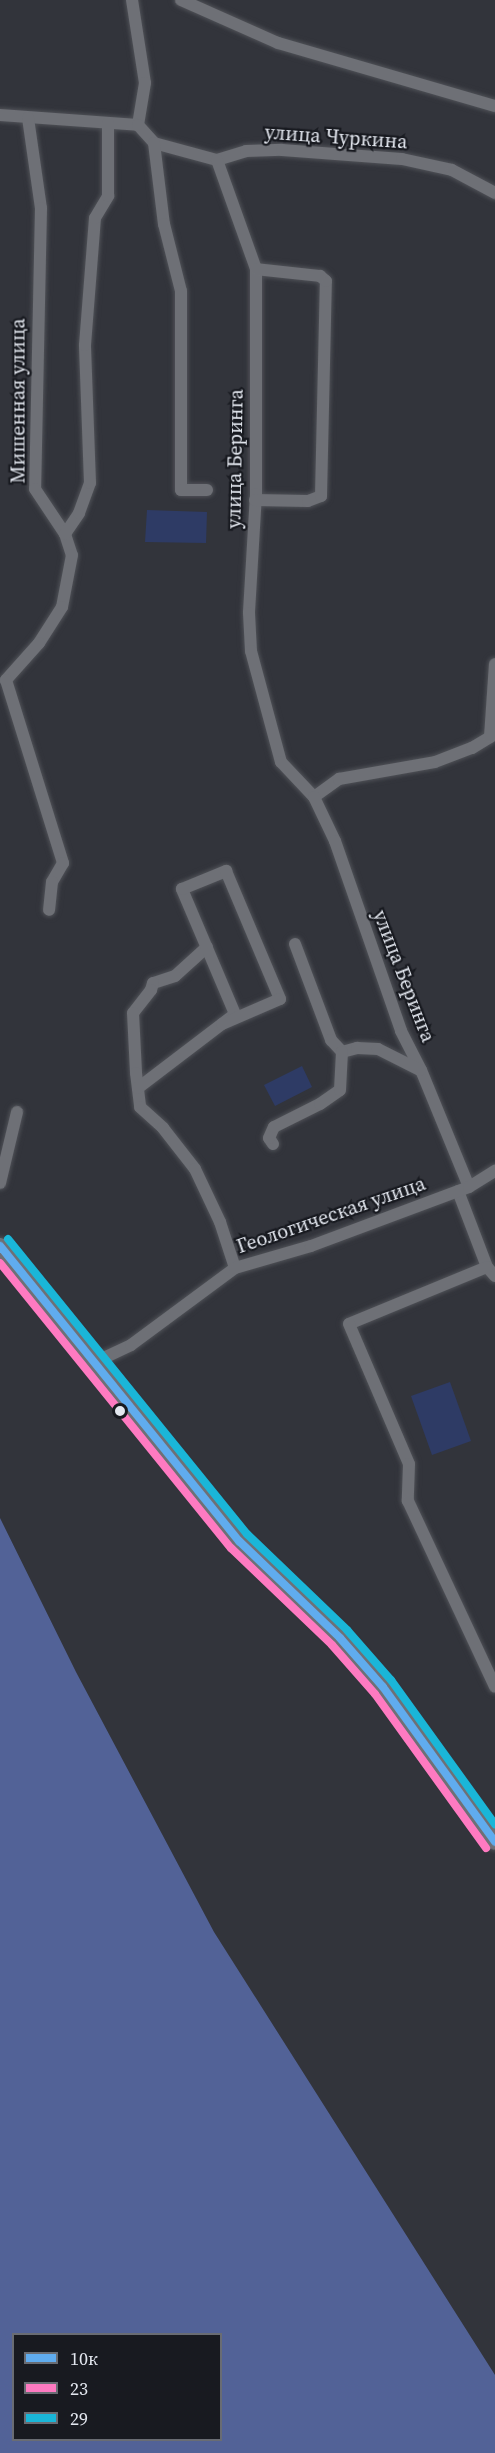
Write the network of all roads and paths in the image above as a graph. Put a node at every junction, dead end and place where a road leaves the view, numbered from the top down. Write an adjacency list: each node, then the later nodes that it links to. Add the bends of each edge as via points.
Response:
1 (132, 0): 7 (street, via 145,83)
2 (181, 0): 3 (street, via 278,43)
3 (495, 106)
4 (0, 115): 5 (street)
5 (28, 118): 6 (street); 14 (street, Мишенная улица, via 41,208 35,489)
6 (108, 123): 7 (street); 14 (street, via 108,196 95,218 85,345 90,483 79,513)
7 (138, 125): 8 (street)
8 (154, 143): 9 (street); 12 (street, via 164,224 181,291 181,490)
9 (217, 160): 10 (street, улица Чуркина, via 246,151 282,150 402,159 452,170); 11 (street, улица Беринга)
10 (495, 193)
11 (256, 269): 13 (street, улица Беринга); 13 (street, via 320,276 326,281 321,496 308,501)
12 (207, 490)
13 (255, 500): 16 (street, улица Беринга, via 249,613 251,651 281,762)
14 (65, 534): 17 (street, Мишенная улица, via 72,555 62,607 39,643 6,680 63,862 52,882)
15 (495, 664): 16 (street, via 490,737 435,762 339,779)
16 (314, 797): 22 (street, улица Беринга, via 335,841 401,1031)
17 (49, 910)
18 (295, 944): 21 (street, via 331,1040)
19 (207, 947): 20 (street, via 235,1014); 20 (street, via 182,889 226,871 280,999); 23 (street, via 175,976 153,983 152,990 133,1013)
20 (222, 1024): 23 (street)
21 (342, 1052): 22 (street, улица Беринга, via 378,1049); 25 (street, via 340,1090 274,1127 269,1138)
22 (421, 1070): 28 (street, улица Беринга)
23 (138, 1088): 30 (street, via 140,1107 163,1128 195,1169 220,1222)
24 (17, 1112): 27 (street)
25 (273, 1144)
26 (495, 1170): 28 (street, Геологическая улица)
27 (0, 1183)
28 (464, 1189): 30 (street, Геологическая улица, via 311,1246); 31 (street, улица Беринга)
29 (0, 1246): 32 (main road)
30 (235, 1268): 32 (street, Геологическая улица, via 131,1345)
31 (491, 1271): 33 (street, via 349,1324 409,1464 408,1501)
32 (93, 1363): 34 (main road, via 239,1541 340,1638 383,1687)
33 (495, 1687)
34 (495, 1842)

